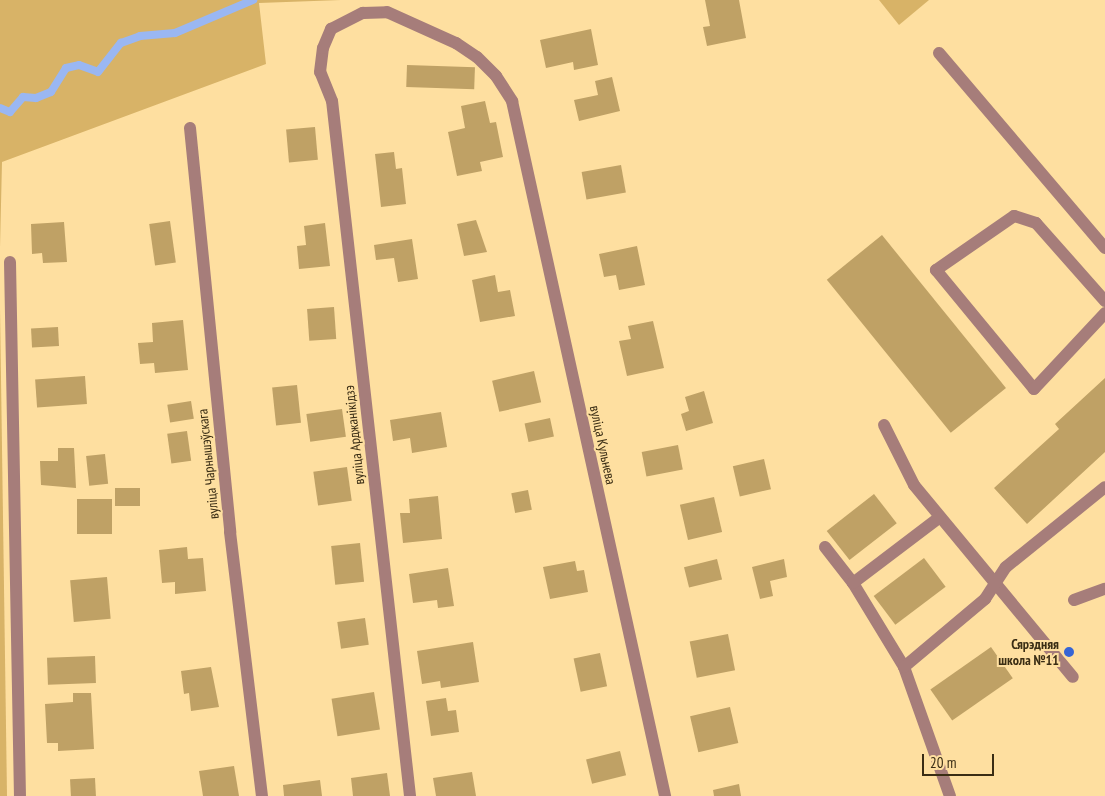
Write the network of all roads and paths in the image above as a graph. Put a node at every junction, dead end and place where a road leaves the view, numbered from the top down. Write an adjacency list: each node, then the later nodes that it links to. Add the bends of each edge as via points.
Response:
1 (939, 53): 4 (street)
2 (320, 72): 20 (street, вуліца Арджанікідзэ, via 332,101); 21 (street, вуліца Кульнева, via 323,48 331,29 363,13 387,12 456,43 477,57 496,76 512,101)
3 (190, 128): 19 (street, вуліца Чарнышэўскага, via 230,532)
4 (1105, 248)
5 (10, 262): 18 (street)
6 (1105, 302): 7 (street, via 1036,223 1014,216 936,270 1034,389)
7 (1105, 313)
8 (884, 425): 10 (street, via 914,485)
9 (1105, 487): 12 (street, via 1006,567)
10 (940, 517): 12 (street); 13 (street)
11 (825, 547): 13 (street)
12 (996, 582): 16 (street, via 985,599); 17 (street)
13 (853, 583): 16 (street)
14 (1105, 589): 15 (street)
15 (1074, 600)
16 (904, 666): 22 (street)
17 (1073, 677)
18 (20, 796)
19 (262, 796)
20 (410, 796)
21 (665, 796)
22 (950, 796)

